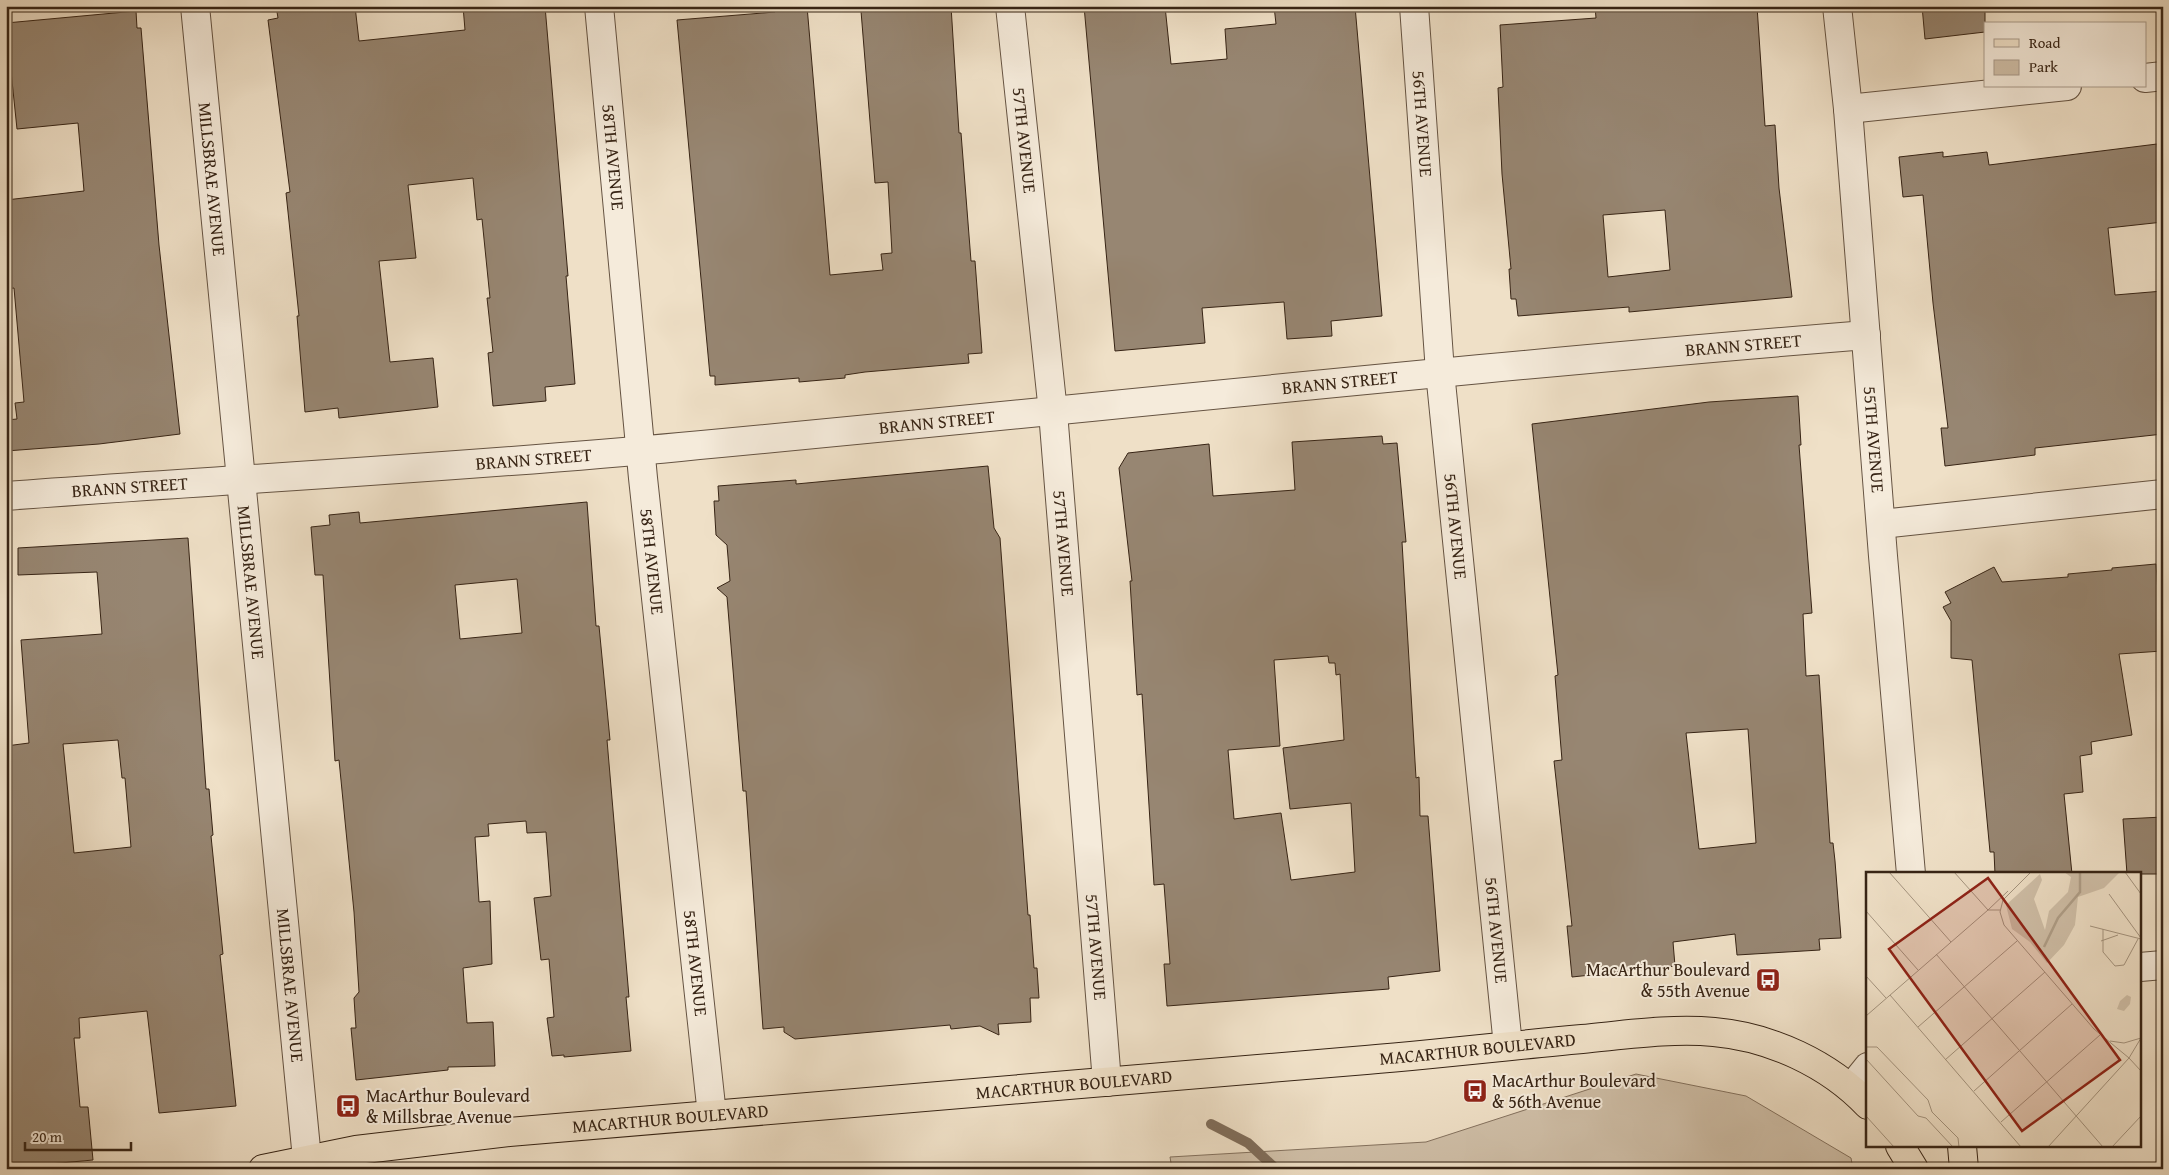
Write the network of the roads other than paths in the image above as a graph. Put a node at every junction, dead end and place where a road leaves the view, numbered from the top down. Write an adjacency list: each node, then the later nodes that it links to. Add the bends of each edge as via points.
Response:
1 (195, 6): 14 (street, MILLSBRAE AVENUE)
2 (599, 6): 13 (street, 58TH AVENUE)
3 (1010, 6): 12 (street, 57TH AVENUE)
4 (1414, 6): 11 (street, 56TH AVENUE)
5 (1836, 6): 9 (street, 55TH AVENUE)
6 (2163, 76): 7 (street)
7 (2146, 78)
8 (2048, 88): 9 (street)
9 (1848, 109): 10 (street, 55TH AVENUE)
10 (1866, 335): 11 (street, BRANN STREET); 17 (street, 55TH AVENUE)
11 (1440, 372): 12 (street, BRANN STREET); 21 (street, 56TH AVENUE)
12 (1053, 412): 13 (street, BRANN STREET); 22 (street, 57TH AVENUE)
13 (641, 451): 14 (street, BRANN STREET); 24 (street, 58TH AVENUE)
14 (241, 480): 16 (street, BRANN STREET); 27 (street, MILLSBRAE AVENUE)
15 (2163, 494): 17 (street)
16 (6, 496)
17 (1881, 524): 18 (street, 55TH AVENUE)
18 (1912, 872)
19 (2163, 965): 20 (street)
20 (2142, 968)
21 (1508, 1046): 22 (main road, MACARTHUR BOULEVARD); 23 (main road, MACARTHUR BOULEVARD, via 1646,1033 1714,1032 1755,1040 1805,1058)
22 (1107, 1082): 24 (main road, MACARTHUR BOULEVARD)
23 (1862, 1087)
24 (712, 1115): 27 (main road, MACARTHUR BOULEVARD, via 392,1144)
25 (1901, 1148): 29 (main road)
26 (1962, 1148): 30 (main road)
27 (307, 1159): 28 (main road, MACARTHUR BOULEVARD)
28 (263, 1169)
29 (1914, 1169)
30 (1964, 1169)

